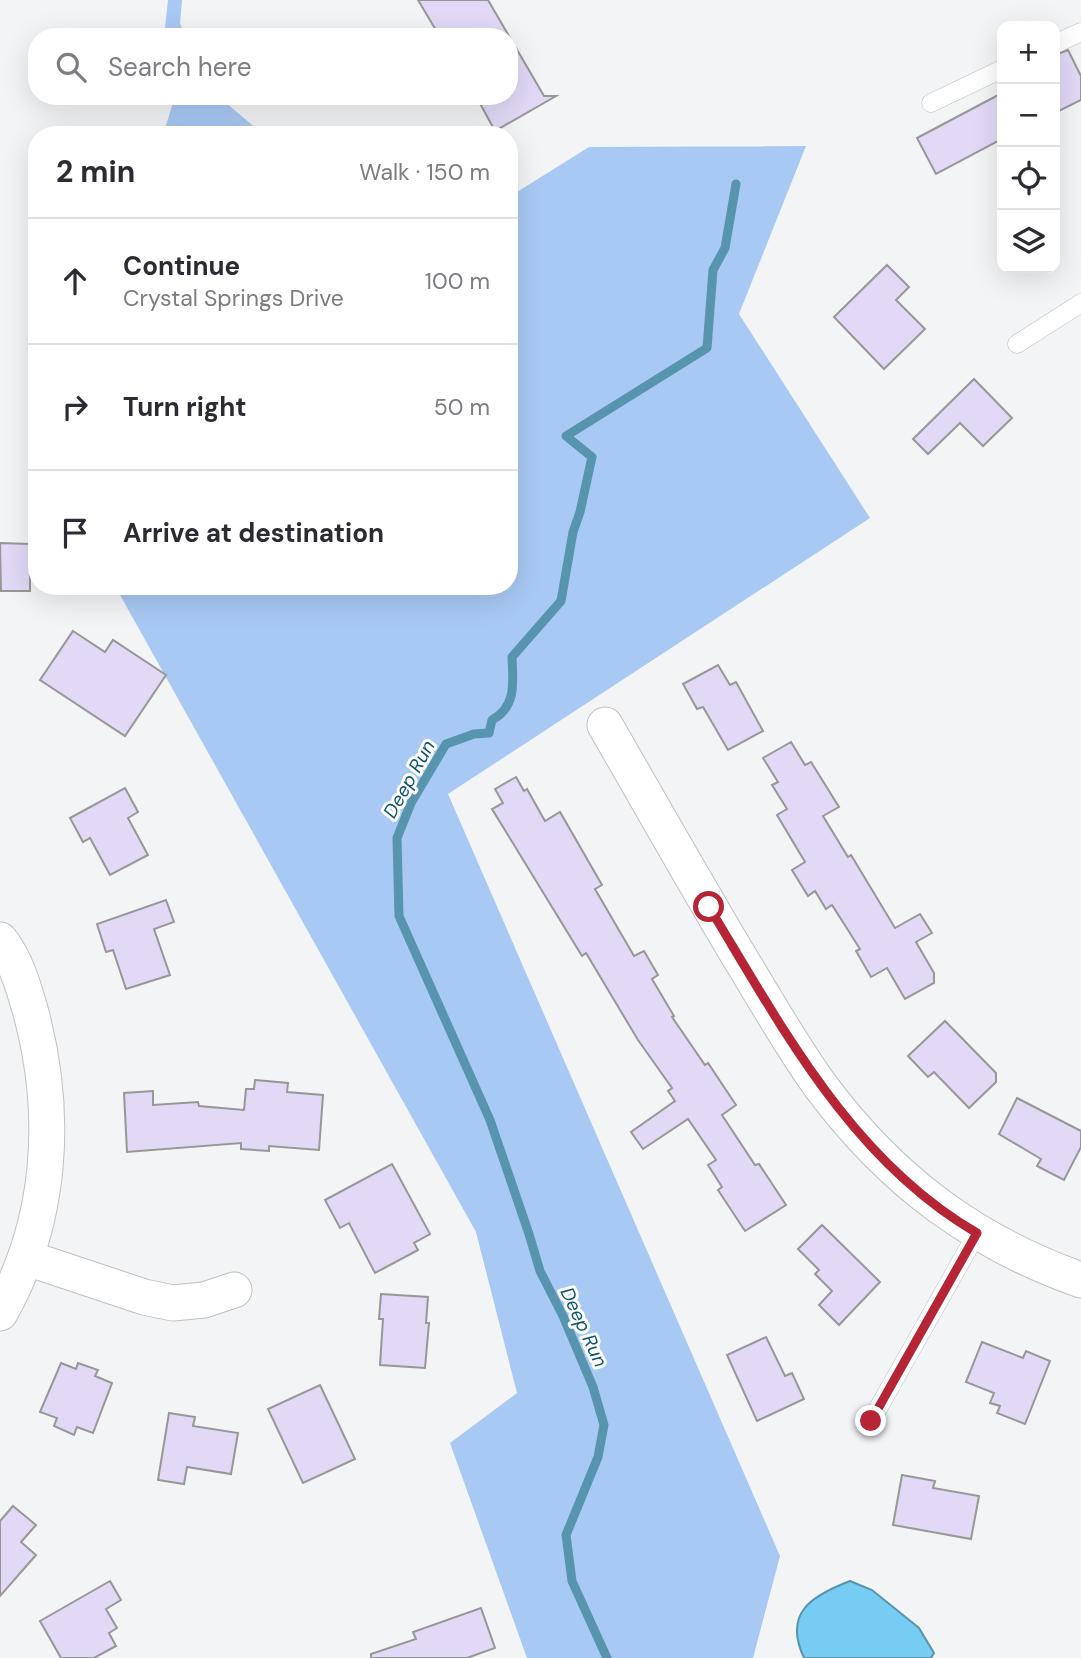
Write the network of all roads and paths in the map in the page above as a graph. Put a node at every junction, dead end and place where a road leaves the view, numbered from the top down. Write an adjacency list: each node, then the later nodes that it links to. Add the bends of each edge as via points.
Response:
1 (1081, 32): 2 (lane)
2 (1060, 42)
3 (997, 71): 4 (lane)
4 (930, 103)
5 (1081, 303): 6 (lane)
6 (1017, 344)
7 (605, 725): 9 (street, via 709,907 821,1087 886,1162)
8 (0, 940): 10 (street, via 23,984 46,1093 40,1210)
9 (977, 1233): 11 (street); 14 (lane)
10 (27, 1258): 12 (street, via 173,1303 204,1300); 13 (street)
11 (1081, 1280)
12 (233, 1290)
13 (0, 1313)
14 (871, 1421)

